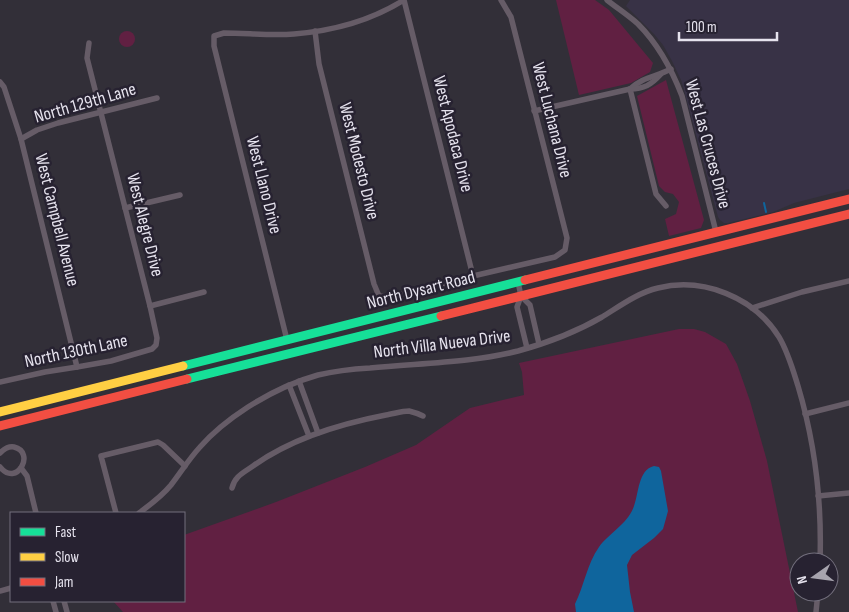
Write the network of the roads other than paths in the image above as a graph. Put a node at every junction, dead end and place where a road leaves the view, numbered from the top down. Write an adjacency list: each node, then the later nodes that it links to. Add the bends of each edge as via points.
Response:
1 (404, 0): 4 (street, via 373,16); 23 (street, West Apodaca Drive)
2 (501, 0): 14 (street, West Luchana Drive, via 511,17)
3 (607, 0): 6 (street, West Las Cruces Drive, via 638,24)
4 (316, 31): 23 (street, West Modesto Drive, via 320,64 379,296 391,297); 30 (street, West Llano Drive, via 294,34 224,33 214,36)
5 (89, 42): 13 (street, West Alegre Drive, via 87,58)
6 (670, 69): 7 (street); 21 (street, West Las Cruces Drive, via 682,96)
7 (661, 74): 8 (street); 10 (street)
8 (642, 80): 10 (street); 11 (street)
9 (0, 82): 15 (street, West Campbell Avenue)
10 (645, 87): 11 (street)
11 (630, 89): 14 (street); 18 (street, via 656,194)
12 (157, 98): 13 (street, North 129th Lane)
13 (101, 112): 15 (street, North 129th Lane, via 37,130); 19 (street, West Alegre Drive)
14 (534, 112): 23 (street, West Luchana Drive, via 567,238 565,250 555,257)
15 (22, 139): 34 (street, West Campbell Avenue)
16 (180, 194): 19 (street)
17 (849, 199): 21 (main road, North Dysart Road)
18 (666, 206)
19 (125, 208): 28 (street, West Alegre Drive)
20 (849, 214): 22 (main road, North Dysart Road)
21 (716, 232): 22 (main road); 25 (main road, North Dysart Road)
22 (720, 246): 27 (main road, North Dysart Road)
23 (472, 276)
24 (849, 281): 29 (street)
25 (518, 282): 27 (street); 30 (main road, North Dysart Road)
26 (204, 292): 28 (street)
27 (521, 296): 31 (street, via 530,305); 33 (street, via 517,307); 42 (main road, North Dysart Road)
28 (150, 306): 32 (street, West Alegre Drive)
29 (752, 308): 31 (street, North Villa Nueva Drive, via 705,287 670,286 644,292 586,326); 40 (street, North Villa Nueva Drive, via 773,329 785,348)
30 (287, 340): 39 (main road, North Dysart Road)
31 (539, 344): 33 (street, North Villa Nueva Drive)
32 (156, 345): 34 (street, North 130th Lane, via 152,349)
33 (527, 348): 35 (street, North Villa Nueva Drive, via 471,359 336,372)
34 (78, 368): 36 (street, North 130th Lane)
35 (299, 381): 37 (street, North Villa Nueva Drive); 43 (street)
36 (0, 382)
37 (289, 385): 44 (street); 46 (street, North Villa Nueva Drive, via 262,398 225,424)
38 (849, 403): 40 (street)
39 (0, 412)
40 (805, 414): 51 (street, North Villa Nueva Drive)
41 (424, 416): 43 (street, via 408,411)
42 (0, 426)
43 (318, 432): 44 (street)
44 (309, 436): 49 (street, via 264,458 239,476)
45 (0, 453): 48 (street, via 6,448 19,449 24,460)
46 (185, 466): 53 (street, via 158,442 101,456); 54 (street, North Villa Nueva Drive, via 163,494)
47 (0, 467): 48 (street, via 10,473)
48 (22, 468): 52 (street)
49 (232, 488)
50 (849, 493): 51 (street)
51 (818, 496): 55 (street, North Villa Nueva Drive)
52 (36, 512)
53 (116, 512)
54 (140, 512)
55 (820, 552)

